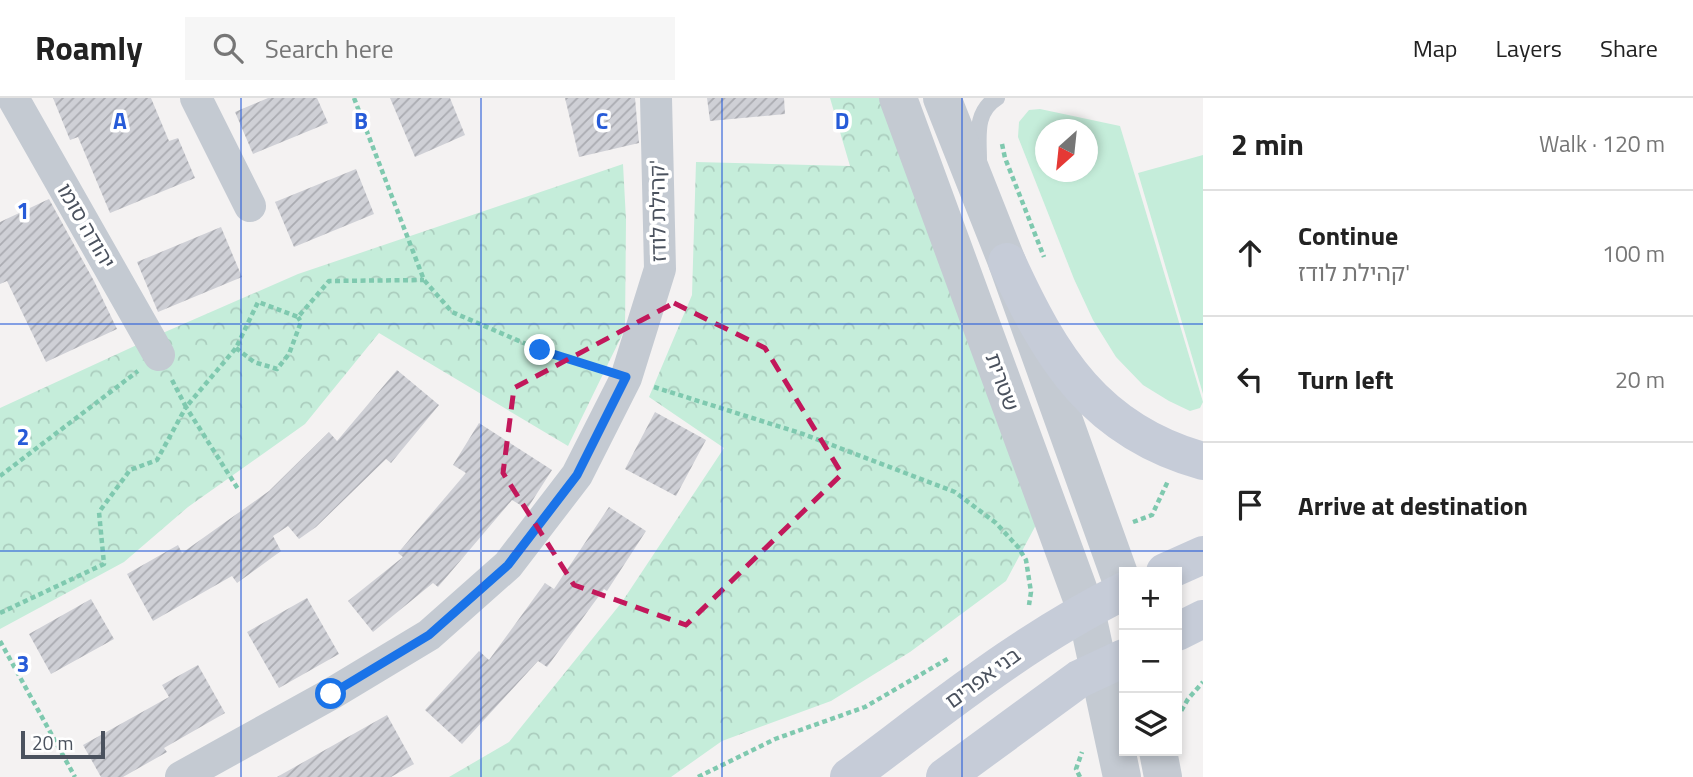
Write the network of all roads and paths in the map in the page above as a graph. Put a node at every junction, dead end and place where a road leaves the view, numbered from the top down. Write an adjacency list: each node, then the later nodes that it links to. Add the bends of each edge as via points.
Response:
1 (13, 98): 15 (street, יהודה סומו)
2 (196, 98): 9 (street)
3 (354, 98): 12 (path)
4 (656, 98): 16 (street, קהילת לודז', via 660,269)
5 (898, 98): 25 (street, שטרית)
6 (942, 98): 8 (street)
7 (991, 103): 8 (lane, via 979,123); 10 (path, via 1002,119 1006,158)
8 (980, 191): 11 (street)
9 (250, 206)
10 (1046, 261)
11 (1007, 262): 18 (main road, via 1033,319 1081,389 1138,434); 23 (street)
12 (425, 281): 13 (path, via 329,281); 16 (path, via 452,312 540,350)
13 (298, 317): 14 (path, via 258,302); 14 (path, via 301,322 289,354 277,369 254,362)
14 (236, 348): 17 (path)
15 (159, 355): 17 (path); 19 (path)
16 (626, 377): 26 (path, via 803,434 955,492 996,523 1026,560 1031,601); 37 (street, קהילת לודז', via 577,475 508,565 429,635)
17 (186, 407): 20 (path); 27 (path, via 157,460 130,470 99,512 104,564)
18 (1203, 461)
19 (0, 476)
20 (238, 489)
21 (1203, 555): 22 (main road)
22 (1176, 567)
23 (1119, 575)
24 (1119, 592): 25 (main road, בני אפרים)
25 (1086, 610): 32 (street, שטרית); 39 (main road, בני אפרים, via 1020,650)
26 (1024, 612)
27 (0, 613)
28 (1203, 619): 29 (main road)
29 (1181, 630)
30 (0, 641): 36 (path)
31 (956, 654): 38 (path, via 865,707 775,739)
32 (1112, 663): 40 (main road, via 1079,679); 41 (street, שטרית)
33 (1203, 682): 34 (path)
34 (1182, 711)
35 (1159, 756): 42 (street)
36 (75, 777)
37 (181, 777)
38 (698, 777)
39 (849, 777)
40 (945, 777)
41 (1122, 777)
42 (1163, 777)

